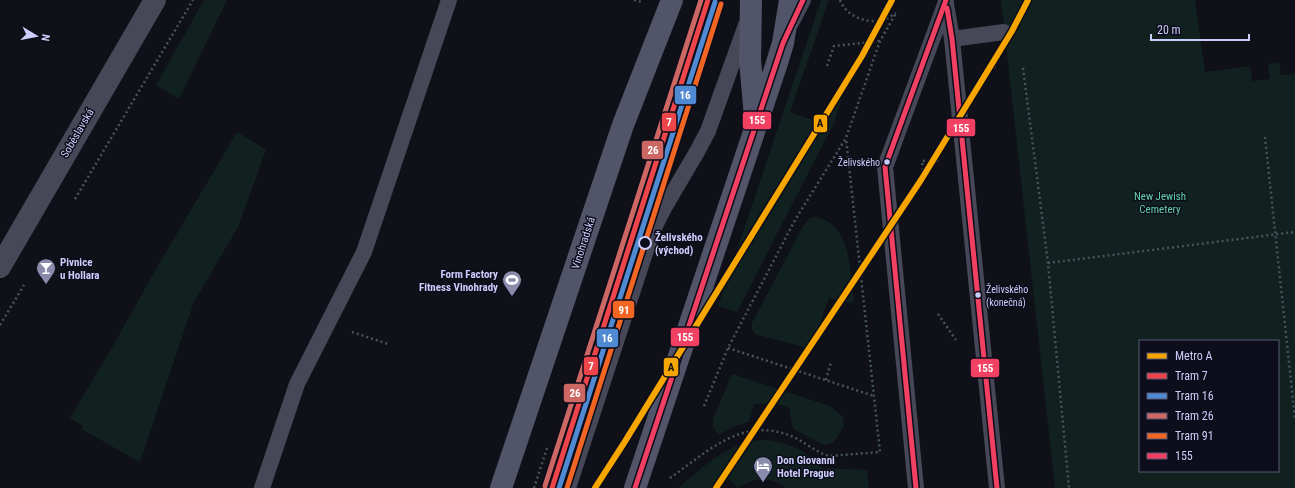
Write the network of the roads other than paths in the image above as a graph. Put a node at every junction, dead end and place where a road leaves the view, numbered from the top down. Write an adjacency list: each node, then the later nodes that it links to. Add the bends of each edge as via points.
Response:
1 (155, 0): 12 (street, Soběslavská)
2 (449, 0): 13 (lane, via 364,252 297,384)
3 (672, 0): 14 (main road, Vinohradská, via 623,125)
4 (790, 0): 10 (main road)
5 (802, 0): 10 (lane)
6 (946, 1): 9 (lane); 17 (lane, via 885,167)
7 (751, 3): 11 (main road, via 750,60); 15 (lane, via 746,27 708,131 652,232)
8 (1004, 32): 9 (lane)
9 (952, 39): 18 (lane)
10 (783, 43): 11 (main road)
11 (756, 125): 16 (main road)
12 (0, 267)
13 (262, 488)
14 (501, 488)
15 (568, 488)
16 (635, 488)
17 (916, 488)
18 (997, 488)

